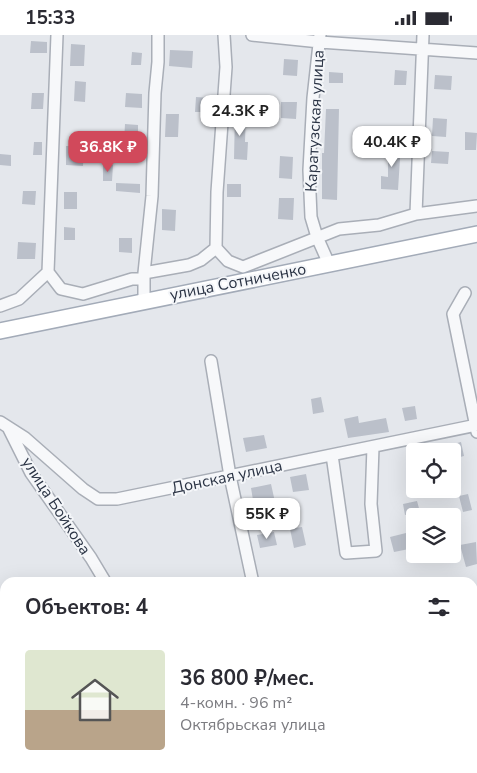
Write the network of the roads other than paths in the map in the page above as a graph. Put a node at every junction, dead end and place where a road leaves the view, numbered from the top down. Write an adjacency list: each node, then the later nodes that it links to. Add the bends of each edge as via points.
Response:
1 (57, 35): 15 (street)
2 (158, 35): 16 (street, via 152,196)
3 (224, 35): 13 (street, via 226,67)
4 (252, 35): 6 (street)
5 (423, 35): 7 (street)
6 (320, 38): 7 (street); 12 (street, Каратузская улица, via 309,169 311,217)
7 (423, 49): 8 (street); 10 (street)
8 (477, 53)
9 (477, 206): 10 (street)
10 (416, 214): 12 (street, via 379,225 339,229)
11 (477, 234): 14 (main road, улица Сотниченко)
12 (317, 237): 13 (street, via 243,267 228,261); 14 (street, Каратузская улица)
13 (216, 248): 16 (street, via 189,265)
14 (329, 264): 18 (main road, улица Сотниченко)
15 (48, 272): 16 (street, via 61,289 82,294); 19 (street, via 19,299)
16 (144, 276): 18 (street)
17 (465, 293): 23 (street, via 452,314)
18 (144, 301): 20 (main road, улица Сотниченко)
19 (0, 306)
20 (0, 331)
21 (212, 361): 26 (street)
22 (4, 425): 26 (street, Донская улица, via 98,499 117,499); 27 (street, улица Бойкова, via 31,473)
23 (477, 428): 24 (street, Донская улица)
24 (373, 447): 25 (street, Донская улица); 25 (street, via 371,504 376,551 346,553)
25 (332, 455): 26 (street, Донская улица)
26 (230, 476): 28 (street)
27 (102, 577)
28 (252, 577)

